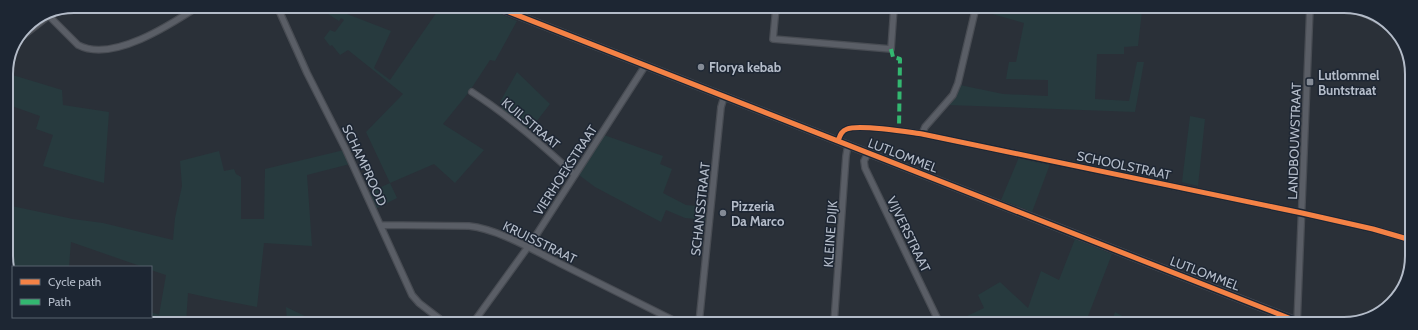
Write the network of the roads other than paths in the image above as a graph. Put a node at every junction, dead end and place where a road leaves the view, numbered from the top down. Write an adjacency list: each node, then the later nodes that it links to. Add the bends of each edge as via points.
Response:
1 (187, 13): 8 (street, via 152,34 119,47 97,51 78,45)
2 (280, 13): 18 (street, SCHAMPROOD)
3 (514, 13): 9 (main road, LUTLOMMEL)
4 (776, 13): 5 (street, via 773,39 891,49)
5 (894, 13)
6 (975, 13): 12 (street, via 953,95)
7 (1310, 13): 17 (street, LANDBOUWSTRAAT)
8 (51, 18)
9 (645, 66): 11 (main road, LUTLOMMEL); 16 (street, VIERHOEKSTRAAT)
10 (472, 92): 16 (street, KUILSTRAAT, via 514,122)
11 (724, 97): 13 (main road, LUTLOMMEL); 24 (street, SCHANSSTRAAT)
12 (922, 134): 13 (street, SCHOOLSTRAAT, via 899,130 850,128 842,132); 17 (street, SCHOOLSTRAAT)
13 (838, 141): 14 (main road, LUTLOMMEL)
14 (848, 145): 15 (main road, LUTLOMMEL); 25 (street, KLEINE DIJK)
15 (868, 153): 26 (street, VIJVERSTRAAT, via 864,162 865,168); 27 (main road, LUTLOMMEL)
16 (575, 175): 20 (street, VIERHOEKSTRAAT)
17 (1302, 213): 19 (street, SCHOOLSTRAAT); 28 (street, LANDBOUWSTRAAT)
18 (381, 225): 20 (street, KRUISSTRAAT, via 479,227); 21 (street, SCHAMPROOD, via 412,295)
19 (1405, 238)
20 (527, 247): 22 (street, VIERHOEKSTRAAT); 23 (street, KRUISSTRAAT)
21 (437, 317)
22 (477, 317)
23 (667, 317)
24 (700, 317)
25 (834, 317)
26 (937, 317)
27 (1285, 317)
28 (1300, 317)

